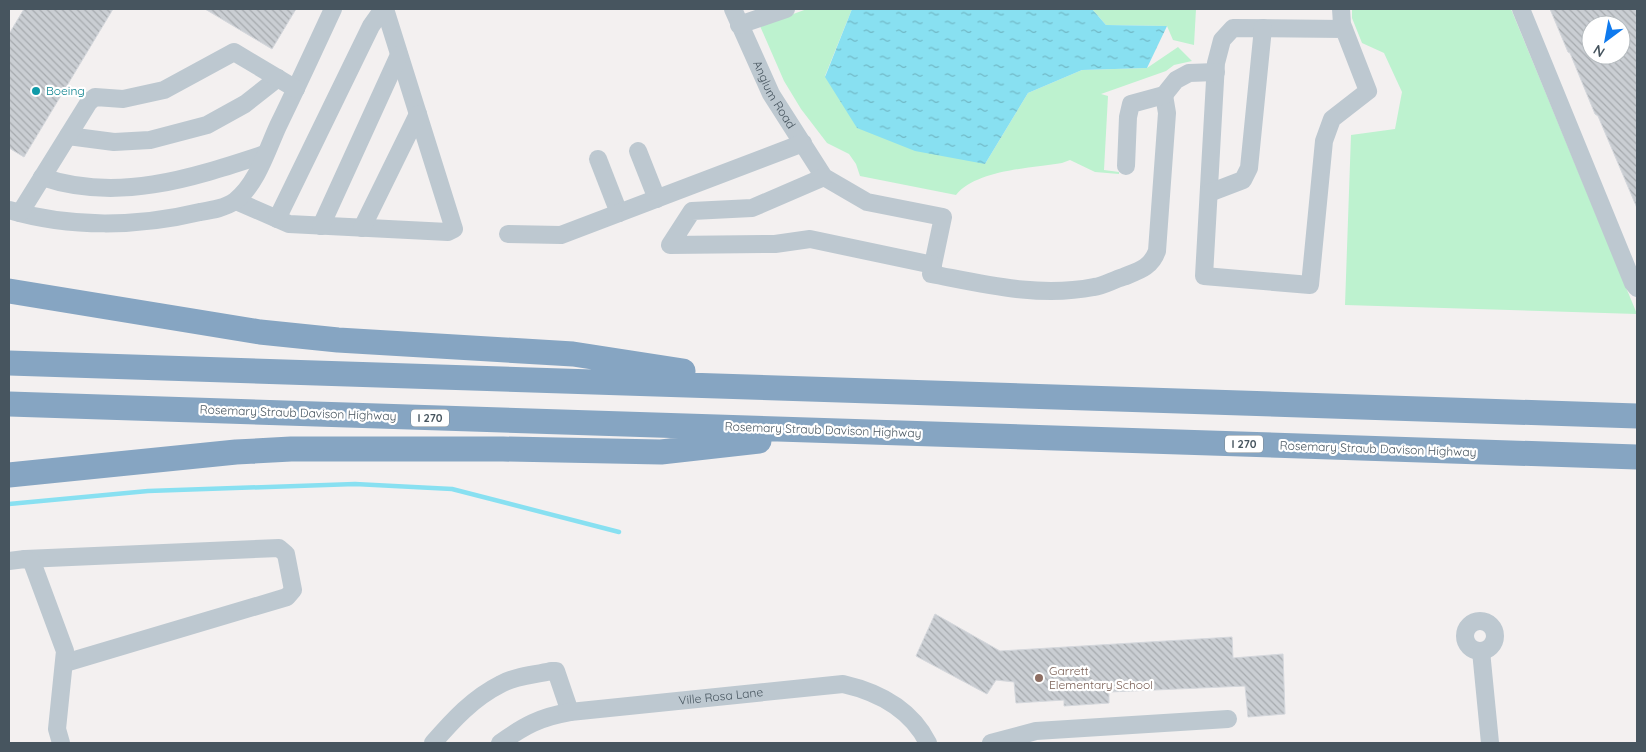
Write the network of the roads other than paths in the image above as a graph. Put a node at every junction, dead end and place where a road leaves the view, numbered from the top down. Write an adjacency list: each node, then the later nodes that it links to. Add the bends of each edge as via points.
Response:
1 (332, 9): 12 (street)
2 (384, 9): 9 (street); 28 (street, via 371,26)
3 (1341, 9): 8 (street)
4 (1521, 9): 33 (street)
5 (779, 10): 6 (street)
6 (736, 17): 16 (street, Anglum Road, via 771,94)
7 (1263, 28): 8 (street); 10 (street, via 1233,28 1222,40); 23 (street, via 1250,168 1243,180)
8 (1344, 29): 23 (street, via 1368,91 1332,119 1324,141 1310,285 1204,276)
9 (399, 55): 14 (street); 29 (street)
10 (1216, 72): 13 (street, via 1189,72 1176,80); 23 (street)
11 (278, 78): 12 (street); 15 (street, via 246,104 207,125 150,140 114,142); 15 (street, via 234,52 164,90 123,99 95,97)
12 (296, 89): 18 (street)
13 (1164, 95): 20 (street, via 1131,104); 32 (street, via 1167,113 1158,251 1154,261 1142,270 1094,287 1038,292 931,274)
14 (418, 114): 30 (street); 30 (street, via 454,229 448,232)
15 (68, 136): 22 (street)
16 (803, 143): 21 (street, Anglum Road); 24 (street)
17 (638, 151): 24 (street)
18 (265, 154): 22 (street, via 159,184 117,189 69,186); 25 (street, via 250,185)
19 (598, 159): 27 (street)
20 (1126, 166)
21 (824, 176): 32 (street, via 867,202 943,216); 32 (street, via 752,208 692,211 670,245 775,244 810,239)
22 (42, 177): 26 (street)
23 (1209, 194)
24 (657, 199): 27 (street)
25 (236, 200): 26 (street, via 224,207 164,221 127,224 73,221); 28 (street)
26 (14, 211)
27 (619, 213): 31 (street, via 561,235)
28 (277, 219): 29 (street, via 289,224)
29 (321, 226): 30 (street)
30 (362, 228)
31 (508, 234)
32 (933, 265)
33 (1637, 288)
34 (9, 291): 36 (highway, via 260,332 338,340 573,354)
35 (9, 363): 36 (highway)
36 (789, 388): 38 (highway)
37 (9, 404): 39 (highway, Rosemary Straub Davison Highway / I 270)
38 (1637, 416)
39 (852, 430): 40 (highway, Rosemary Straub Davison Highway / I 270); 41 (highway, via 661,452 503,448 290,449)
40 (1637, 458)
41 (9, 475)
42 (17, 560): 44 (street, via 32,562 65,651); 44 (street, via 279,548 286,554 293,590 287,597)
43 (1481, 651): 52 (street)
44 (65, 663): 47 (street, via 58,729)
45 (570, 712): 48 (street, via 560,680 556,672 551,671 502,683 455,717); 49 (street, Ville Rosa Lane, via 544,717); 50 (street, Ville Rosa Lane, via 843,684 867,690 890,702 910,718)
46 (1228, 719): 51 (street, via 1036,730)
47 (61, 743)
48 (433, 743)
49 (500, 743)
50 (928, 743)
51 (991, 743)
52 (1490, 743)

